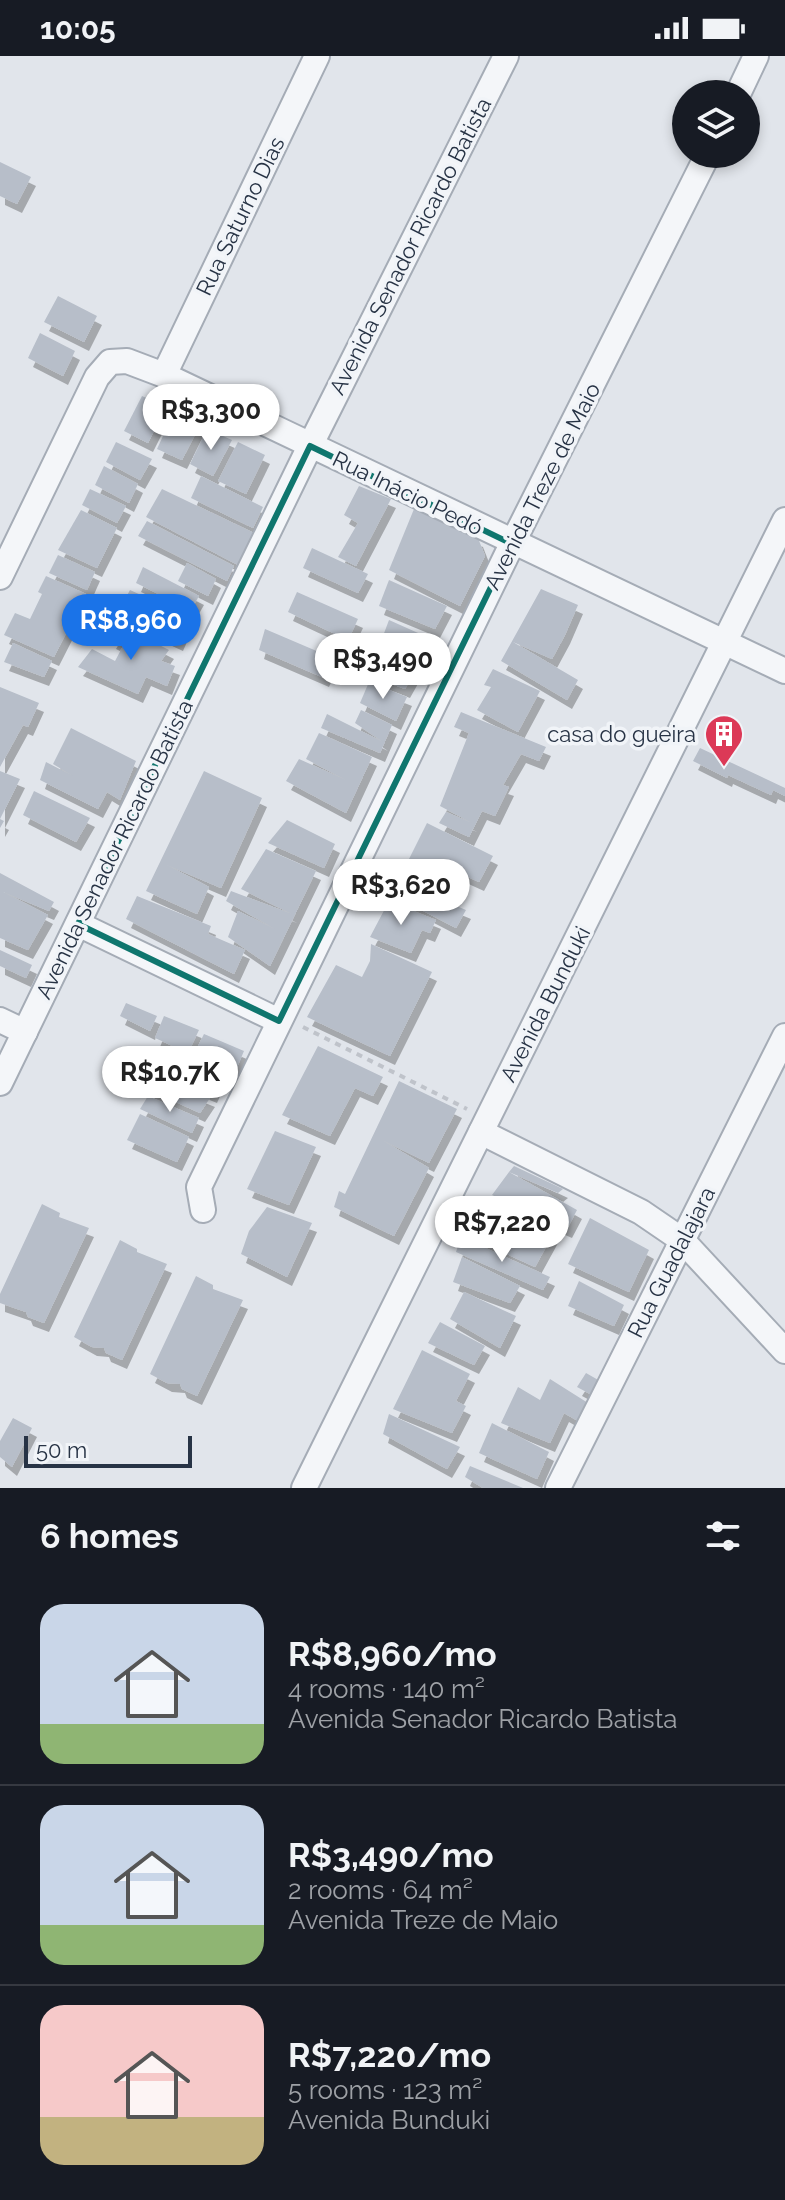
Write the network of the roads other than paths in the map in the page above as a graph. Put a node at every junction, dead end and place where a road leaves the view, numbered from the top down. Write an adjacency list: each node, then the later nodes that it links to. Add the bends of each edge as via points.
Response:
1 (317, 56): 6 (street, Rua Saturno Dias)
2 (506, 56): 7 (street, Avenida Senador Ricardo Batista)
3 (756, 56): 4 (street)
4 (745, 80)
5 (701, 168): 9 (street, Avenida Treze de Maio)
6 (164, 375): 7 (street, Rua Inácio Pedó); 10 (street, Rua Inácio Pedó, via 117,360 103,369)
7 (310, 446): 9 (street, Rua Inácio Pedó); 13 (street, Avenida Senador Ricardo Batista)
8 (785, 520): 11 (street, Avenida Bunduki)
9 (512, 544): 11 (street, Rua Inácio Pedó); 14 (street, Avenida Treze de Maio)
10 (0, 577)
11 (725, 643): 12 (street, Rua Inácio Pedó); 19 (street, Avenida Bunduki)
12 (785, 671)
13 (78, 924): 14 (street); 16 (street, Avenida Senador Ricardo Batista)
14 (280, 1019): 20 (street, Avenida Treze de Maio, via 199,1187)
15 (0, 1020): 16 (street)
16 (25, 1032): 18 (street, Avenida Senador Ricardo Batista)
17 (785, 1036): 21 (street, Rua Guadalajara)
18 (0, 1083)
19 (484, 1125): 21 (street); 23 (street, Avenida Bunduki)
20 (203, 1210)
21 (682, 1240): 22 (street); 24 (street, Rua Guadalajara)
22 (785, 1351)
23 (304, 1488)
24 (558, 1488)

